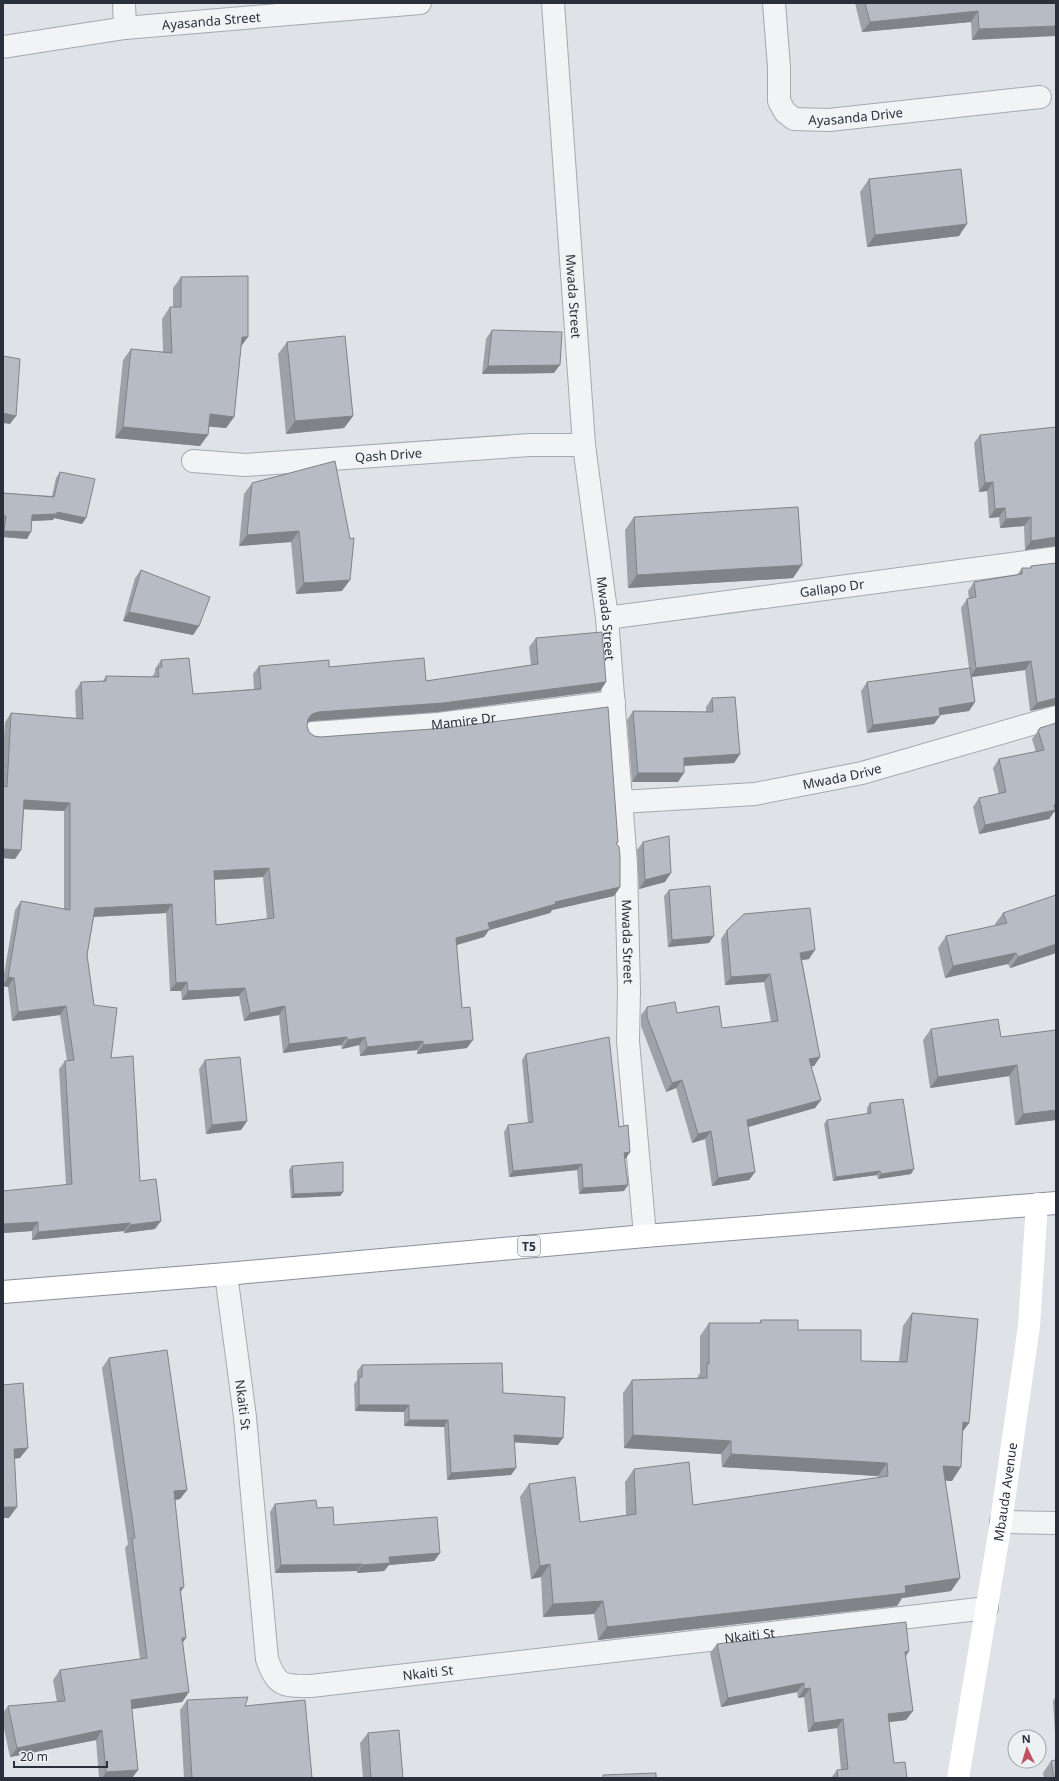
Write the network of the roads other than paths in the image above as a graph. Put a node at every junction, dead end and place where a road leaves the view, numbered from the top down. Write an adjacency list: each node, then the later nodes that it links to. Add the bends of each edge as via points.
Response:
1 (124, 3): 5 (street)
2 (420, 3): 5 (street, Ayasanda Street)
3 (553, 3): 8 (street, Mwada Street)
4 (774, 3): 7 (street, Ayasanda Drive, via 779,67 778,101 785,112 794,119 829,120)
5 (125, 28): 6 (street, Ayasanda Street)
6 (3, 47)
7 (1040, 97)
8 (584, 445): 9 (street, Qash Drive, via 530,445 252,465); 11 (street, Mwada Street)
9 (193, 461)
10 (1056, 558): 11 (street, Gallapo Dr)
11 (607, 618): 12 (street, Mwada Street)
12 (614, 702): 14 (street, Mamire Dr, via 438,724); 15 (street, Mwada Street)
13 (1056, 717): 15 (street, Mwada Drive, via 854,775 755,794)
14 (314, 733)
15 (621, 802): 17 (street, Mwada Street, via 626,864 628,1041)
16 (1047, 1203): 17 (main road, T5); 20 (main road, Mbauda Avenue)
17 (645, 1236): 18 (main road, T5)
18 (226, 1274): 19 (main road, T5); 22 (street, Nkaiti St, via 245,1418 267,1660 273,1676 284,1685 311,1686)
19 (3, 1292)
20 (1001, 1522): 21 (street); 22 (main road, Mbauda Avenue)
21 (1056, 1523)
22 (987, 1608): 23 (main road, Mbauda Avenue)
23 (958, 1778)

